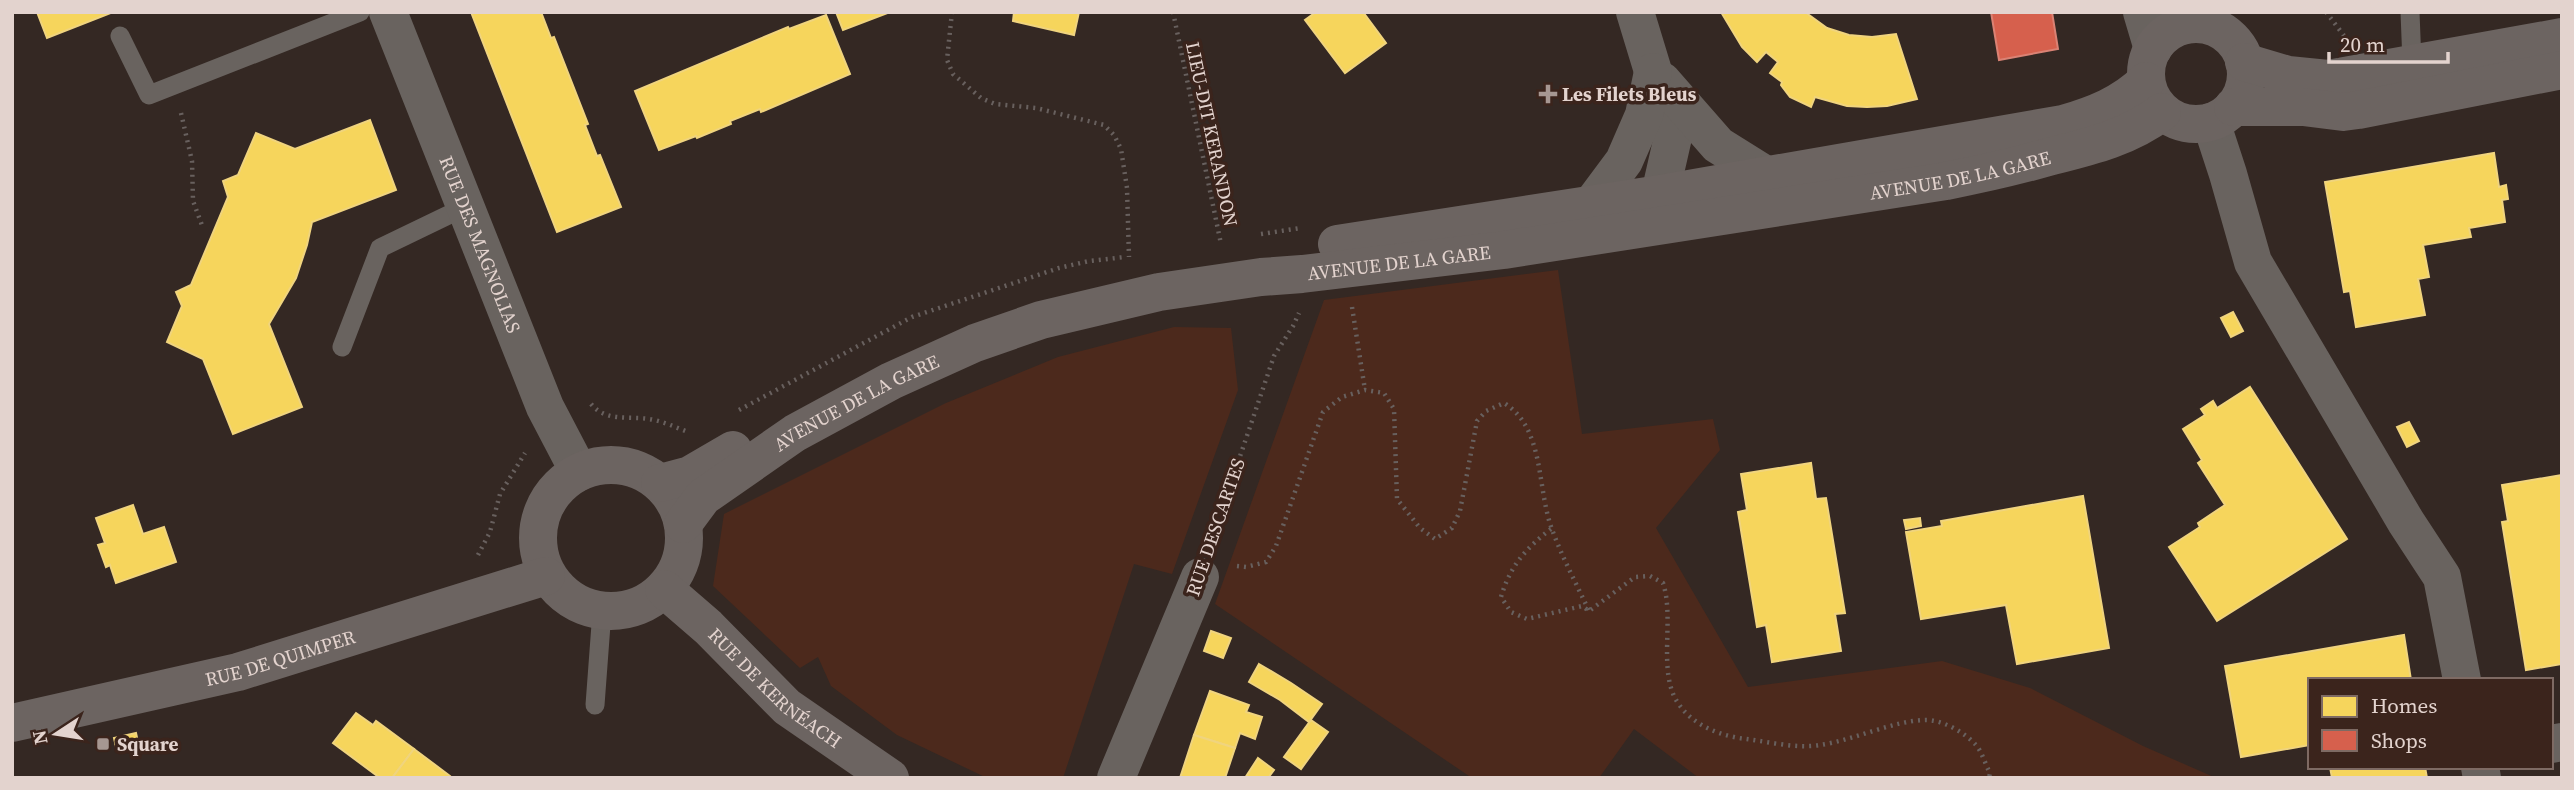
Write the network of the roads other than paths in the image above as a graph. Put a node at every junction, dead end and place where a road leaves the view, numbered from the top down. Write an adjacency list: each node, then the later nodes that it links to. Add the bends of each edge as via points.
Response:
1 (360, 12): 7 (lane, via 149,95)
2 (388, 12): 17 (street, RUE DES MAGNOLIAS)
3 (1635, 12): 12 (street)
4 (2142, 12): 13 (street)
5 (2410, 12): 10 (lane)
6 (2181, 19): 9 (main road, via 2226,34); 13 (main road, via 2166,34)
7 (120, 36)
8 (2562, 37): 10 (main road)
9 (2244, 62): 10 (main road, via 2288,75 2328,79); 14 (main road, via 2244,86)
10 (2412, 64)
11 (2562, 70): 14 (main road, via 2343,112 2303,107)
12 (1653, 72): 15 (street, via 1718,145); 16 (street, via 1673,137); 18 (street, via 1644,114)
13 (2154, 81): 14 (main road, via 2185,123); 15 (main road, AVENUE DE LA GARE, via 2094,115 2063,124); 18 (main road, AVENUE DE LA GARE, via 2145,125 2115,139 1999,171 1946,181)
14 (2222, 115): 27 (street, via 2228,174 2253,262 2442,577)
15 (1766, 175): 16 (main road, AVENUE DE LA GARE)
16 (1660, 194): 18 (main road, AVENUE DE LA GARE)
17 (465, 208): 19 (lane, via 380,248); 20 (street, RUE DES MAGNOLIAS, via 545,407)
18 (1604, 218): 21 (main road, AVENUE DE LA GARE, via 1225,262 1049,301 922,349 814,401 708,466); 22 (main road, AVENUE DE LA GARE, via 1504,250 1159,292 1041,320 975,343 891,381 795,433 702,497)
19 (342, 346)
20 (579, 472): 21 (main road, via 614,465 638,470); 24 (main road, via 551,496 541,518 539,559)
21 (660, 483): 22 (main road, via 675,502)
22 (683, 524): 25 (main road, via 684,547 677,570)
23 (1202, 570): 31 (street, RUE DESCARTES)
24 (546, 576): 26 (main road, via 574,601); 29 (main road, RUE DE QUIMPER, via 238,672)
25 (664, 589): 26 (main road, via 645,604); 30 (main road, RUE DE KERNÉACH, via 786,707)
26 (602, 611): 28 (lane)
27 (2462, 678)
28 (595, 705)
29 (12, 723)
30 (890, 778)
31 (1116, 778)

